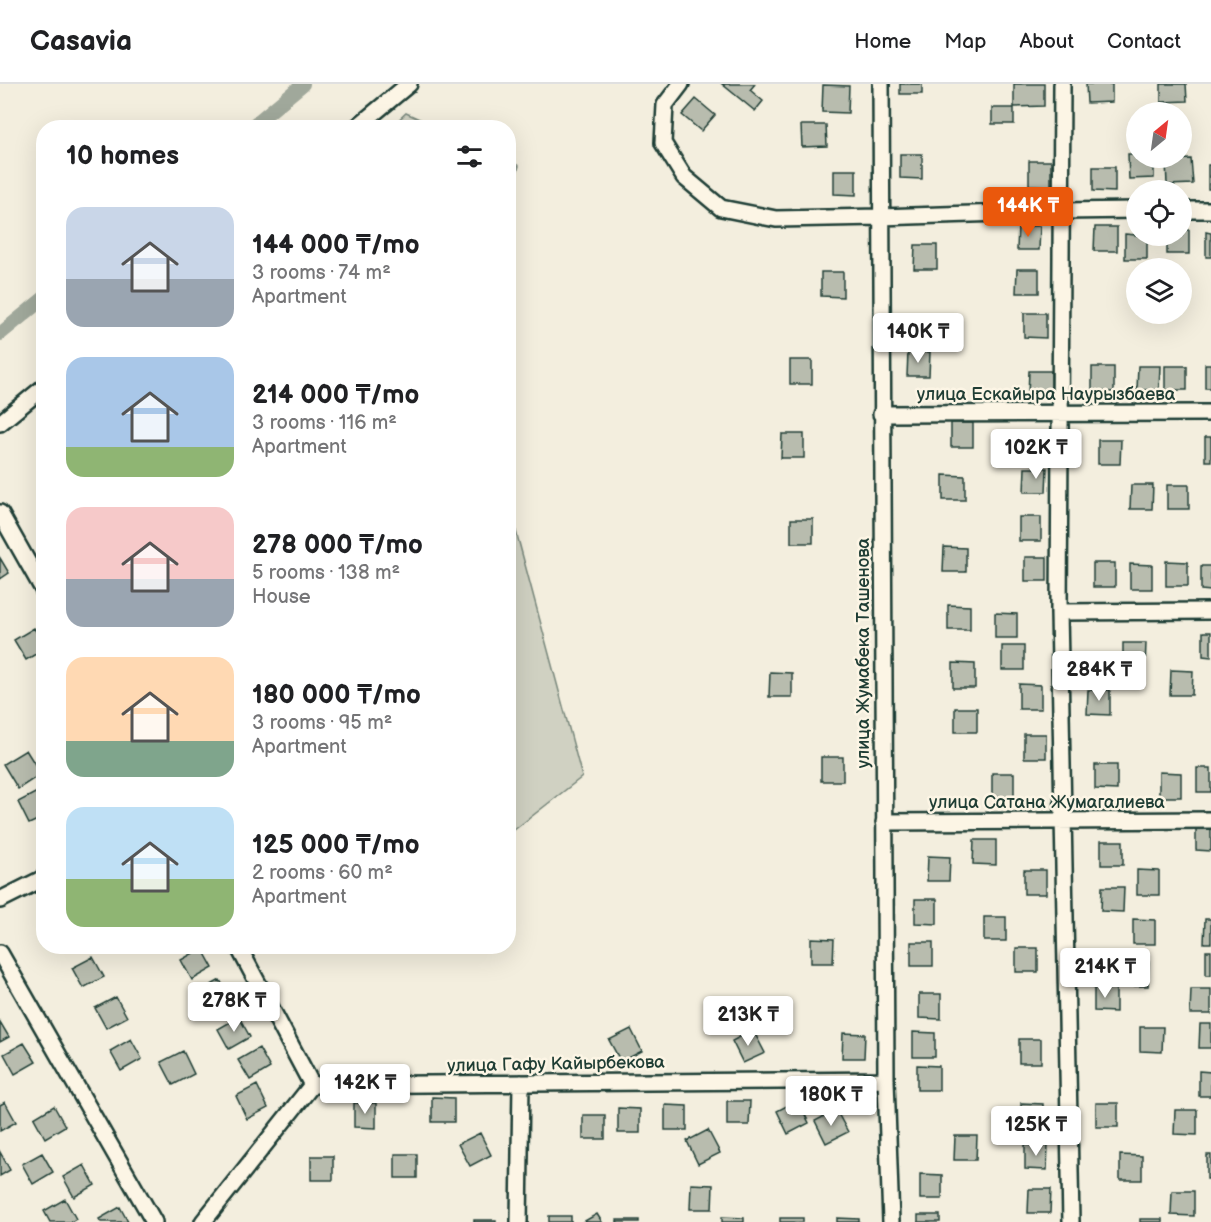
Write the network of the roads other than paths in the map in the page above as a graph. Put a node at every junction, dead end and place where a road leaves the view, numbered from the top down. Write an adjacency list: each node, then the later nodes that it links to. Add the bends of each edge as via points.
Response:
1 (409, 84): 5 (street)
2 (681, 84): 10 (street, via 665,105 663,143 684,177 721,208 776,219)
3 (881, 84): 10 (street, улица Жумабека Ташенова)
4 (1062, 84): 9 (street)
5 (366, 120)
6 (1126, 210): 9 (street)
7 (1192, 210): 8 (street)
8 (1211, 210)
9 (1062, 211): 10 (street); 14 (street)
10 (880, 217): 13 (street, улица Жумабека Ташенова)
11 (36, 394): 15 (street)
12 (1211, 413): 14 (street, улица Ескайыра Наурызбаева)
13 (881, 414): 14 (street, улица Ескайыра Наурызбаева); 21 (street, улица Жумабека Ташенова)
14 (1060, 415): 19 (street)
15 (0, 423)
16 (0, 513): 17 (street)
17 (36, 577)
18 (1211, 611): 19 (street)
19 (1059, 612): 22 (street)
20 (1211, 820): 22 (street, улица Сатана Жумагалиева)
21 (884, 822): 22 (street, улица Сатана Жумагалиева); 27 (street, улица Жумабека Ташенова)
22 (1064, 822): 34 (street)
23 (36, 882): 24 (street)
24 (0, 900)
25 (0, 953): 30 (street)
26 (242, 954): 29 (street)
27 (886, 1080): 28 (street, улица Гафу Кайырбекова); 33 (street, улица Жумабека Ташенова)
28 (521, 1083): 29 (street, улица Гафу Кайырбекова); 32 (street)
29 (312, 1085): 31 (street)
30 (154, 1222)
31 (203, 1222)
32 (519, 1222)
33 (891, 1222)
34 (1071, 1222)

